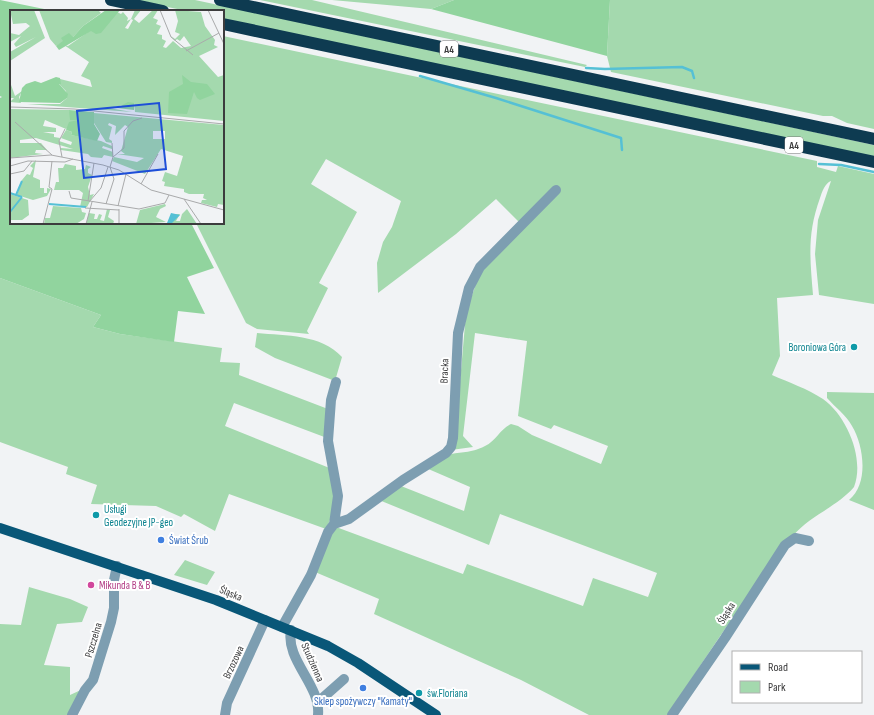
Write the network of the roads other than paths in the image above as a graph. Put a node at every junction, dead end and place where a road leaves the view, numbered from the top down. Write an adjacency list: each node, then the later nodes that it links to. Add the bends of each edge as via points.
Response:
1 (111, 0): 3 (highway)
2 (220, 0): 5 (highway, A4)
3 (158, 10)
4 (224, 24): 6 (highway, A4)
5 (874, 139)
6 (874, 162)
7 (556, 190): 9 (street, Bracka, via 480,266 469,288 458,333 451,447 350,519)
8 (336, 382): 9 (street, via 331,400 328,441 338,496)
9 (334, 524): 14 (street, via 328,532)
10 (0, 528): 12 (main road, Śląska)
11 (809, 541): 21 (street, Śląska, via 795,538 785,545)
12 (117, 566): 13 (main road, Śląska); 17 (street, Pszczelna, via 111,622 93,680)
13 (265, 620): 14 (main road, Śląska); 18 (street, Brzozowa, via 227,703)
14 (287, 628): 16 (street, Studzienna, via 294,652); 20 (main road, Śląska, via 341,652)
15 (344, 679): 16 (street, Studzienna)
16 (318, 702): 19 (street, Studzienna)
17 (72, 715)
18 (225, 715)
19 (318, 715)
20 (436, 715)
21 (672, 715)

